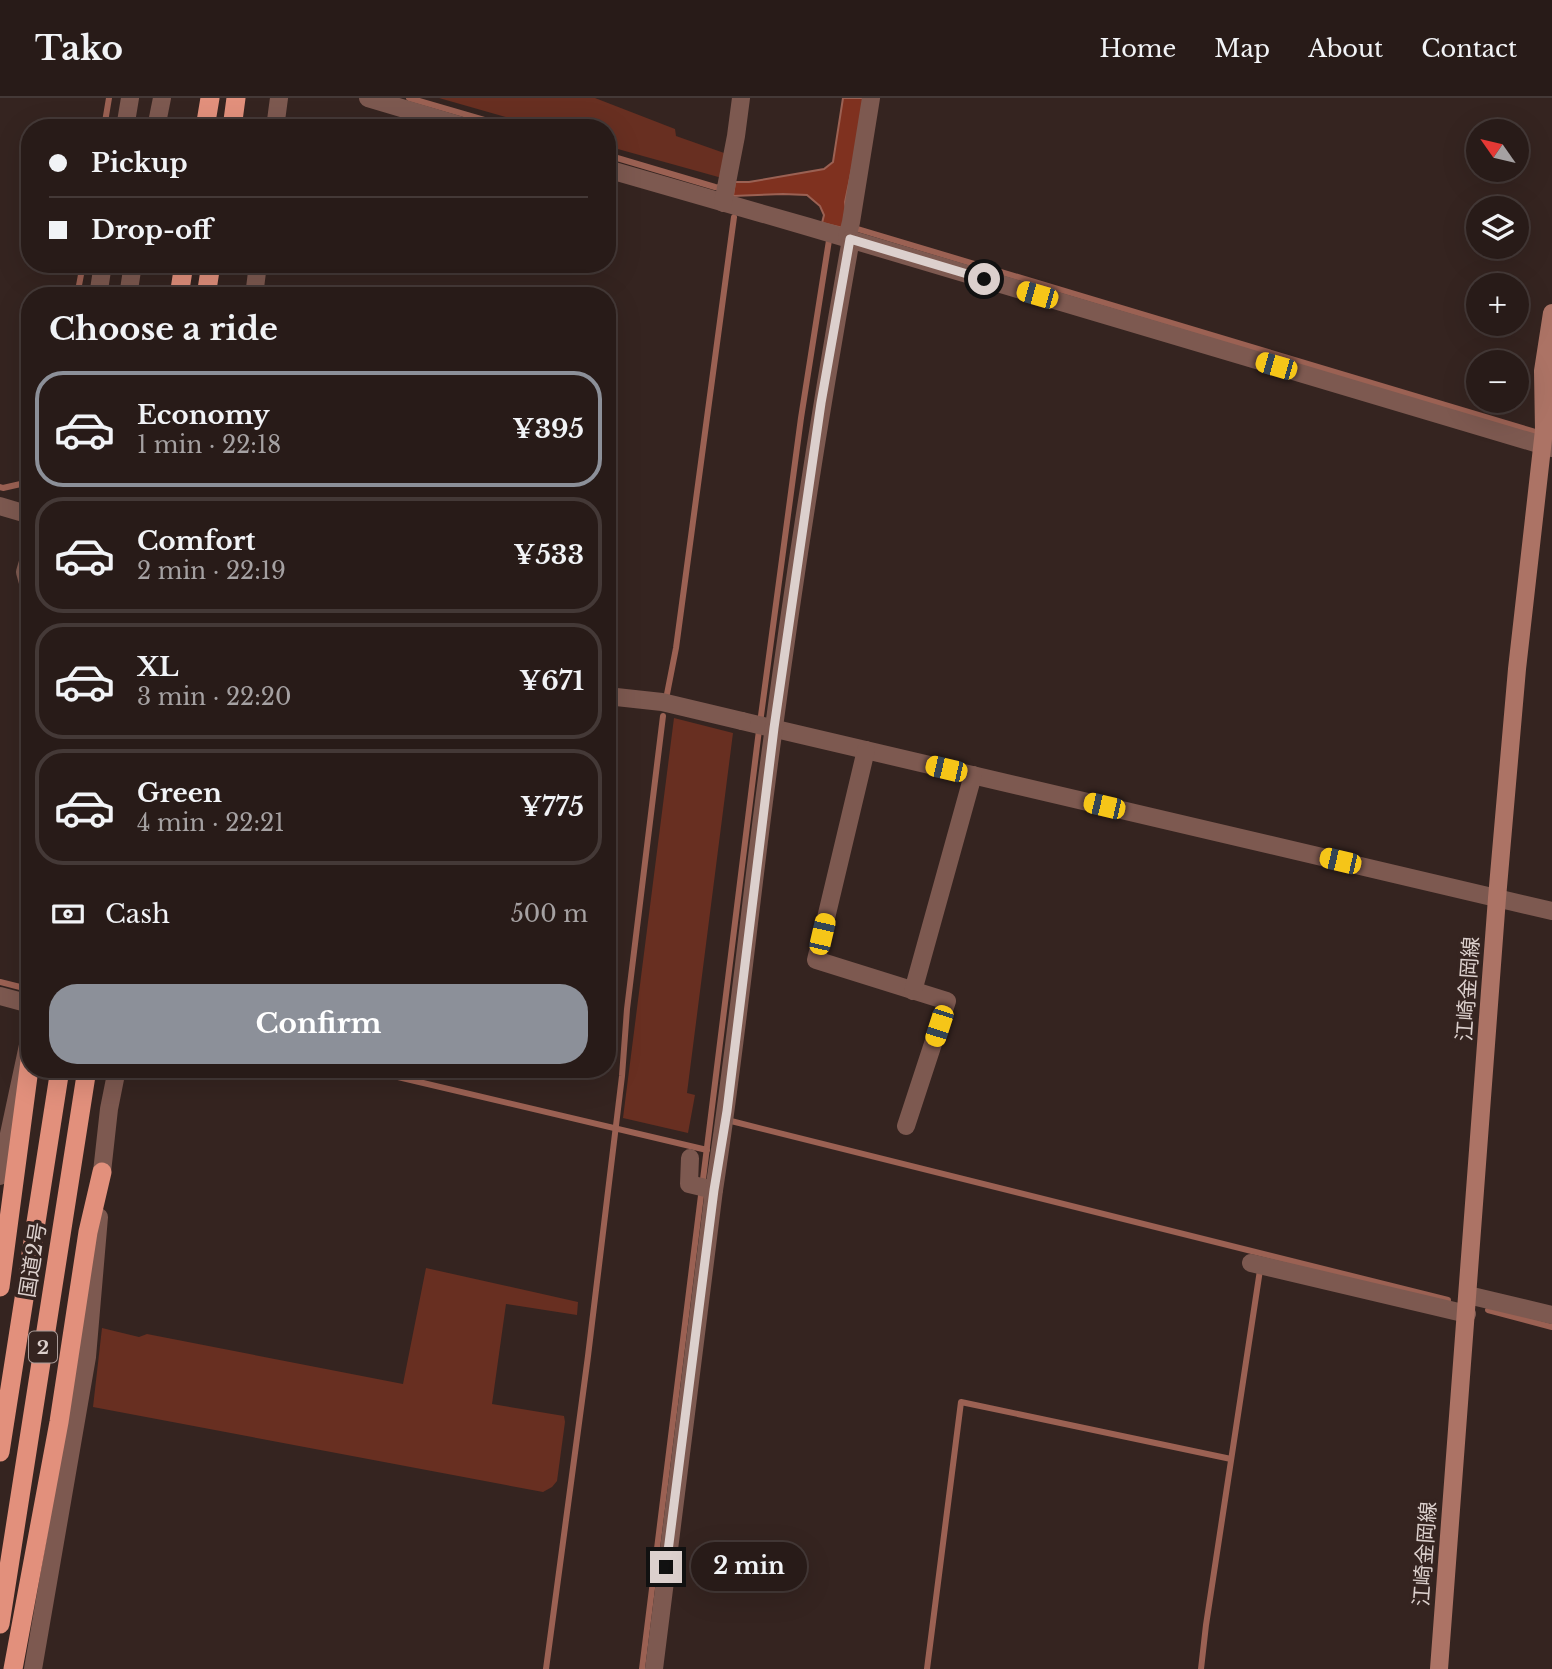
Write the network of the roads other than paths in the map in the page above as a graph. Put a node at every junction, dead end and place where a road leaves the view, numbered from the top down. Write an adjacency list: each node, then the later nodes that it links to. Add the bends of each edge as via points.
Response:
1 (130, 98): 9 (street)
2 (162, 98): 10 (street)
3 (210, 98): 11 (highway)
4 (236, 98): 12 (highway)
5 (279, 98): 13 (street)
6 (368, 98): 14 (street)
7 (741, 98): 16 (street)
8 (871, 98): 17 (street)
9 (126, 119)
10 (158, 119)
11 (206, 119)
12 (233, 119)
13 (276, 119)
14 (439, 119)
15 (616, 171): 16 (street)
16 (725, 193): 17 (street)
17 (843, 233): 19 (street); 23 (street)
18 (1552, 313): 19 (main road, 江崎金岡線, via 1543,371)
19 (1545, 441): 26 (main road, 江崎金岡線, via 1517,669)
20 (0, 506): 21 (street)
21 (21, 512)
22 (616, 697): 23 (street, via 662,702)
23 (772, 728): 24 (street); 40 (street, via 725,1119)
24 (866, 750): 25 (street); 28 (street, via 816,960)
25 (973, 775): 26 (street); 28 (street)
26 (1497, 898): 27 (street); 43 (main road, 江崎金岡線)
27 (1552, 911)
28 (913, 990): 36 (street, via 947,1001)
29 (0, 996): 30 (street)
30 (21, 1002)
31 (21, 1078): 39 (street)
32 (28, 1078): 42 (highway)
33 (59, 1078): 46 (highway, 国道2号 / 2)
34 (86, 1078): 47 (highway, 国道2号 / 2)
35 (115, 1078): 38 (street)
36 (906, 1126)
37 (690, 1158): 40 (street, via 689,1184)
38 (102, 1172): 48 (highway); 49 (street, via 87,1357)
39 (0, 1176)
40 (705, 1188): 50 (street)
41 (1251, 1263): 44 (street)
42 (0, 1287)
43 (1468, 1295): 44 (main road, 江崎金岡線); 45 (street)
44 (1467, 1314): 51 (main road, 江崎金岡線)
45 (1552, 1315)
46 (0, 1452)
47 (0, 1624)
48 (13, 1669)
49 (33, 1669)
50 (654, 1669)
51 (1439, 1669)

